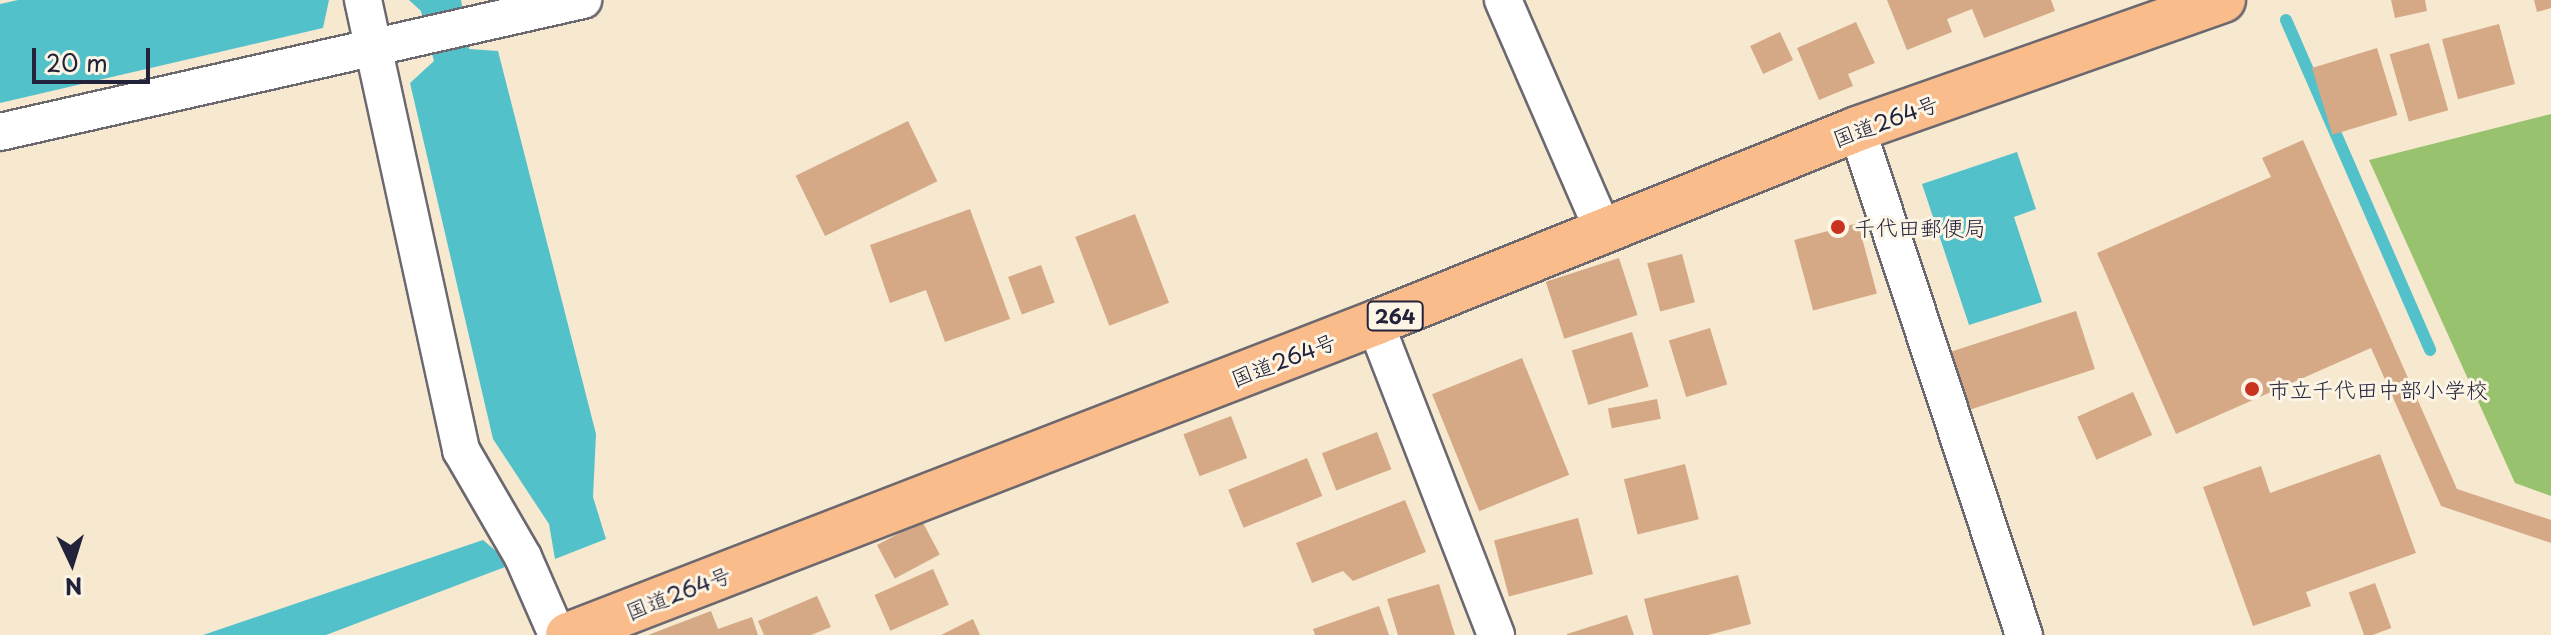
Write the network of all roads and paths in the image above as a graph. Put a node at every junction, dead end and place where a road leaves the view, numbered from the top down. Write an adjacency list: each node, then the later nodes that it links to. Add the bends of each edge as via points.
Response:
1 (363, 0): 5 (street)
2 (583, 0): 5 (street)
3 (1503, 0): 8 (street)
4 (2223, 0): 6 (highway, 国道264号 / 264)
5 (373, 47): 7 (street); 10 (street, via 461,450 523,557)
6 (1857, 129): 8 (highway, 国道264号 / 264); 13 (street)
7 (0, 132)
8 (1604, 232): 9 (highway, 国道264号 / 264)
9 (1375, 323): 11 (highway, 国道264号 / 264); 12 (street)
10 (557, 635)
11 (568, 635)
12 (1496, 635)
13 (2024, 635)

